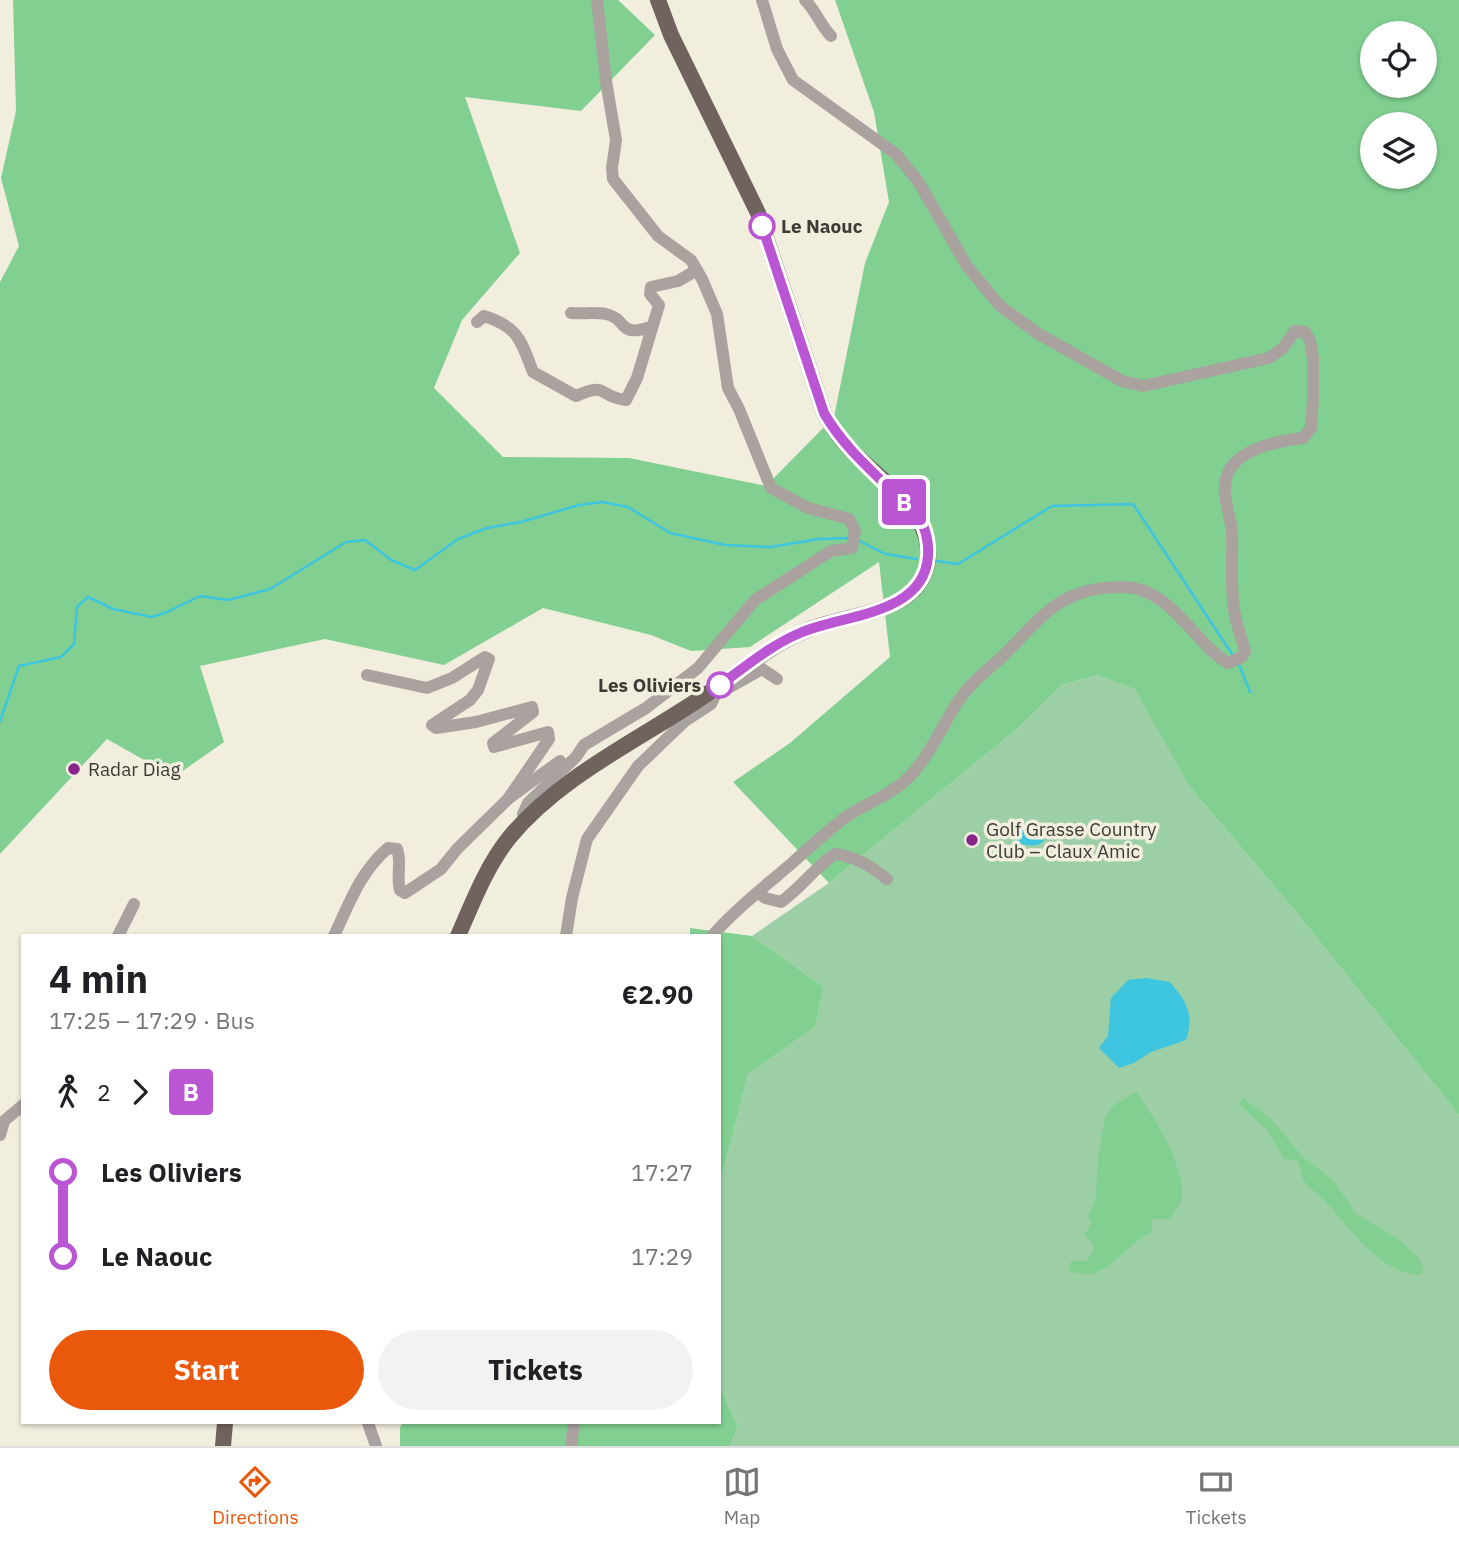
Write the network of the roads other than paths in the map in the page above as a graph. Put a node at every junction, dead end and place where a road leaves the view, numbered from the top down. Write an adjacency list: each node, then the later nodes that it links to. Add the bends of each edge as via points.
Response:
1 (597, 0): 6 (street, via 616,140 613,179 658,236 691,260)
2 (658, 0): 12 (main road, via 758,214 824,413 850,450 921,521 929,550 919,583 897,602 801,632)
3 (762, 0): 17 (street, via 776,49 793,80 896,154 918,181 967,266 993,299 1037,334 1122,381 1143,386 1269,358 1295,331 1305,332 1313,359 1311,423 1303,438 1278,441 1245,456 1231,466 1225,480 1232,529 1234,610 1245,651 1234,661 1216,656 1159,599 1126,587 1100,588 1055,604 969,686 910,776 843,819)
4 (805, 0): 5 (street)
5 (831, 36)
6 (697, 270): 9 (street, via 678,281 651,287 650,294 659,305); 13 (street, via 717,314 728,388 771,488 808,508 849,519 855,531 852,548 831,551 755,600 698,668)
7 (571, 313): 9 (street, via 604,314 632,332)
8 (477, 322): 9 (street, via 484,316 508,327 518,335 533,372 567,392 576,396 601,389 612,399 626,400)
9 (652, 327)
10 (368, 675): 14 (street, via 427,688 485,657 489,659 470,700 432,725 476,722 532,707 524,722 493,743 494,747 548,733 550,739)
11 (777, 679): 12 (street, via 762,669 730,687)
12 (720, 685): 15 (main road, via 562,789); 22 (street, via 711,704 685,721 638,766 587,839)
13 (577, 753): 14 (street, via 566,755); 15 (street, via 528,803 523,814)
14 (508, 799): 20 (street, via 441,869 405,893 397,878 400,855 397,849 388,848 360,879)
15 (526, 820): 21 (main road, via 487,872)
16 (887, 879): 17 (street, via 869,864 835,854 781,902)
17 (758, 892): 23 (street)
18 (134, 904): 19 (street)
19 (119, 934)
20 (335, 934)
21 (459, 934)
22 (566, 934)
23 (714, 934)
24 (21, 1107): 25 (street, via 4,1121)
25 (0, 1135)
26 (225, 1424): 29 (main road)
27 (368, 1424): 30 (street)
28 (574, 1424): 31 (street)
29 (223, 1446)
30 (376, 1446)
31 (571, 1446)

